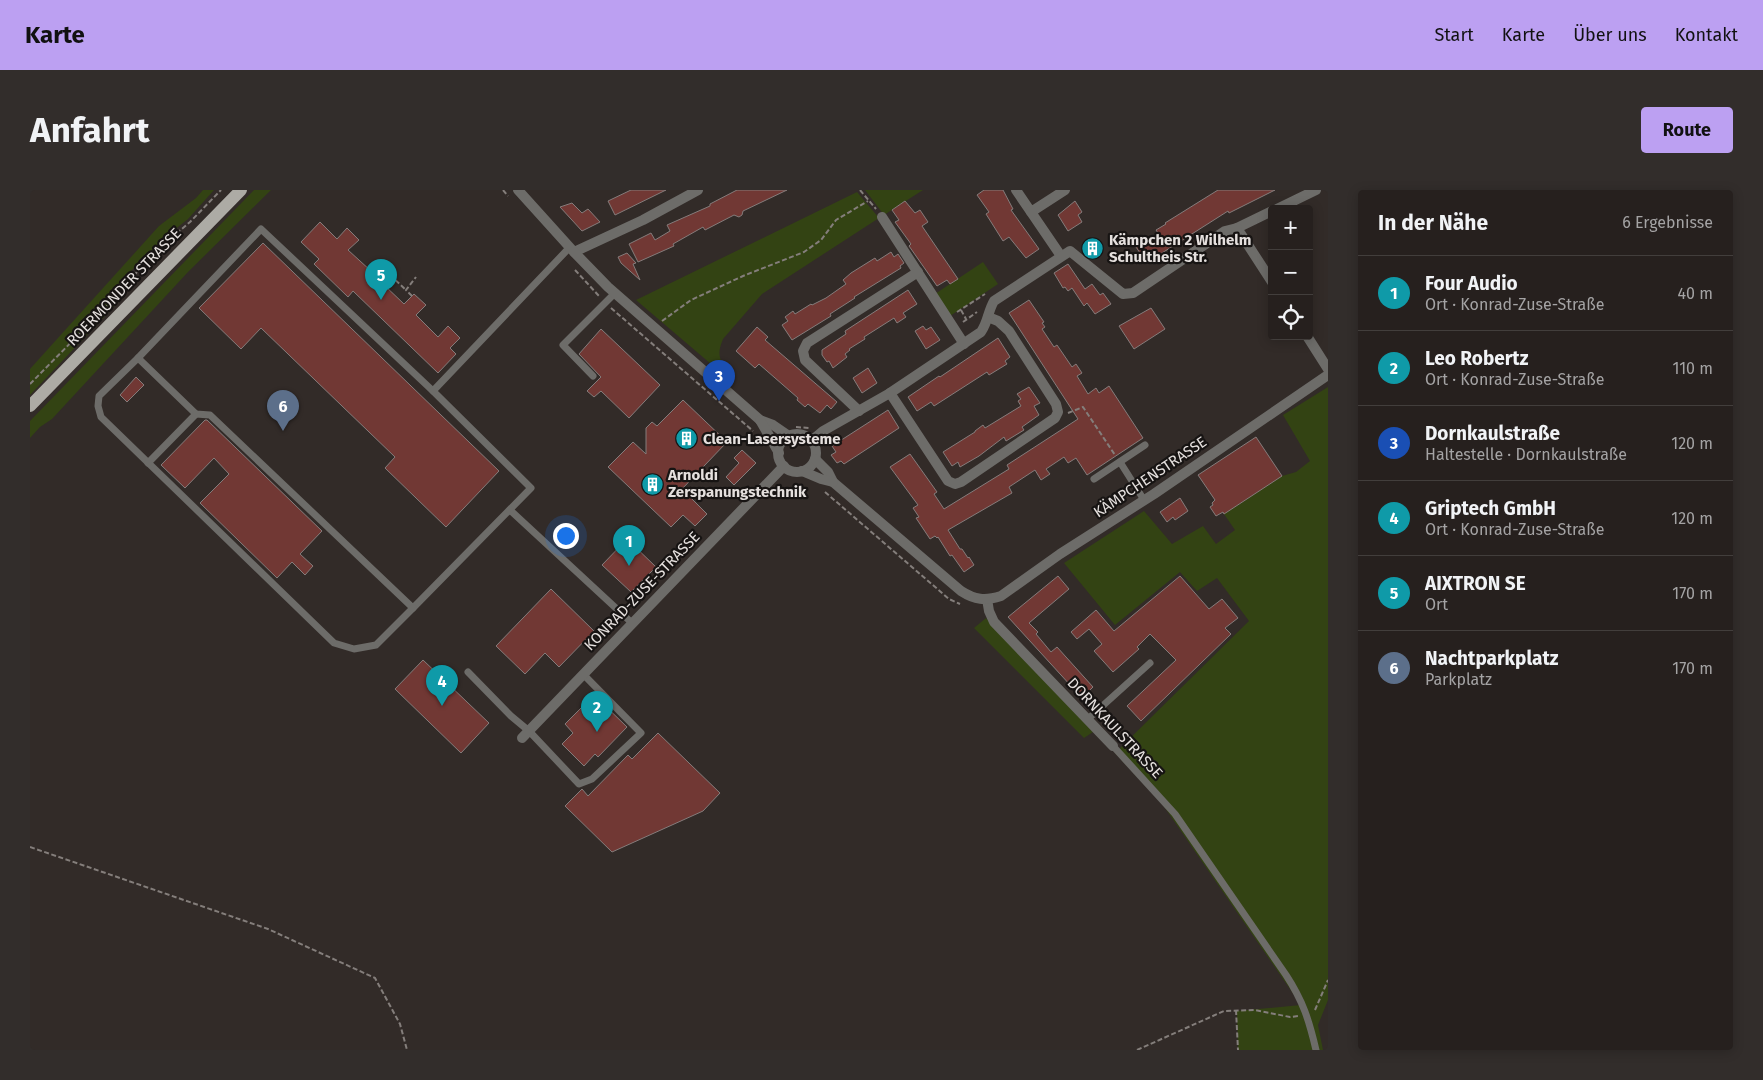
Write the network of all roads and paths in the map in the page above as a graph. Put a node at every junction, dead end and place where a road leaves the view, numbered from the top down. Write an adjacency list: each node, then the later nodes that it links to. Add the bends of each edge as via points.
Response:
1 (221, 190): 37 (path)
2 (241, 190): 40 (main road, ROERMONDER STRASSE)
3 (518, 190): 14 (street)
4 (698, 190): 14 (street, via 642,220)
5 (860, 190): 29 (path, via 868,201 840,216 821,240 804,252 691,300)
6 (1016, 190): 10 (street)
7 (1065, 190): 10 (street)
8 (1316, 190): 9 (street)
9 (1285, 205)
10 (1030, 212): 15 (street)
11 (1268, 213): 13 (street)
12 (882, 216): 16 (street)
13 (1237, 228): 15 (street, via 1225,231 1133,293 1123,294 1070,251); 18 (street)
14 (572, 250): 21 (street); 38 (lane)
15 (1061, 256): 26 (street, via 994,301)
16 (918, 272): 27 (street); 41 (street, via 807,343 803,352 805,360)
17 (390, 275): 20 (path)
18 (1268, 276)
19 (416, 277): 20 (path)
20 (406, 290): 22 (path)
21 (615, 293): 29 (street); 36 (lane, via 563,345)
22 (412, 296)
23 (982, 296): 24 (path)
24 (961, 310): 27 (path); 28 (path)
25 (979, 311): 28 (path)
26 (988, 317): 32 (street, via 981,332); 44 (street, via 998,320 1009,331 1056,404 1058,412)
27 (948, 318): 30 (street)
28 (967, 319): 30 (path)
29 (655, 328): 45 (street)
30 (954, 328): 32 (street)
31 (1310, 340): 34 (street)
32 (964, 344): 39 (street)
33 (138, 358): 38 (lane, via 261,229); 42 (lane); 53 (lane, via 99,396 98,406 101,417)
34 (1328, 369)
35 (1328, 375): 59 (street, KÄMPCHENSTRASSE)
36 (593, 376)
37 (30, 384)
38 (433, 391): 60 (lane, via 530,488)
39 (890, 393): 41 (street); 44 (street, via 948,481 955,484)
40 (30, 406)
41 (859, 410): 48 (street)
42 (196, 414): 53 (lane); 63 (lane, via 210,415)
43 (738, 418): 46 (path)
44 (1055, 418): 52 (path, via 1083,407)
45 (760, 420): 47 (street); 50 (street)
46 (756, 434)
47 (789, 436): 48 (street, via 801,435); 50 (street, via 781,443)
48 (811, 441): 51 (street)
49 (1145, 445): 52 (lane)
50 (779, 453): 54 (street)
51 (815, 459): 55 (street); 57 (street)
52 (1120, 462): 56 (lane); 59 (lane)
53 (148, 463): 63 (lane, via 334,643 354,649 376,645)
54 (784, 466): 55 (street, via 789,470); 64 (street, KONRAD-ZUSE-STRASSE)
55 (802, 471): 57 (street)
56 (1094, 479)
57 (833, 482): 61 (street, via 961,591 972,598)
58 (822, 490): 62 (path, via 949,599)
59 (1144, 500): 61 (street, KÄMPCHENSTRASSE, via 1001,596)
60 (510, 510): 63 (lane); 64 (lane)
61 (987, 599): 68 (street, DORNKAULSTRASSE, via 994,622)
62 (961, 605)
63 (414, 608)
64 (632, 623): 67 (street, KONRAD-ZUSE-STRASSE)
65 (1150, 663): 68 (lane)
66 (468, 672): 69 (lane)
67 (583, 674): 69 (street, KONRAD-ZUSE-STRASSE); 69 (lane, via 641,733 592,778 579,784)
68 (1088, 720): 70 (street, DORNKAULSTRASSE)
69 (526, 734)
70 (1113, 746): 74 (lane, DORNKAULSTRASSE, via 1175,814 1286,974 1300,996)
71 (30, 847): 75 (path, via 268,929 375,978 400,1024)
72 (1328, 980): 74 (path, via 1314,1014)
73 (1236, 1010): 74 (path); 76 (path, via 1224,1011); 77 (path)
74 (1307, 1016): 78 (lane, DORNKAULSTRASSE)
75 (407, 1050)
76 (1137, 1050)
77 (1238, 1050)
78 (1316, 1050)

